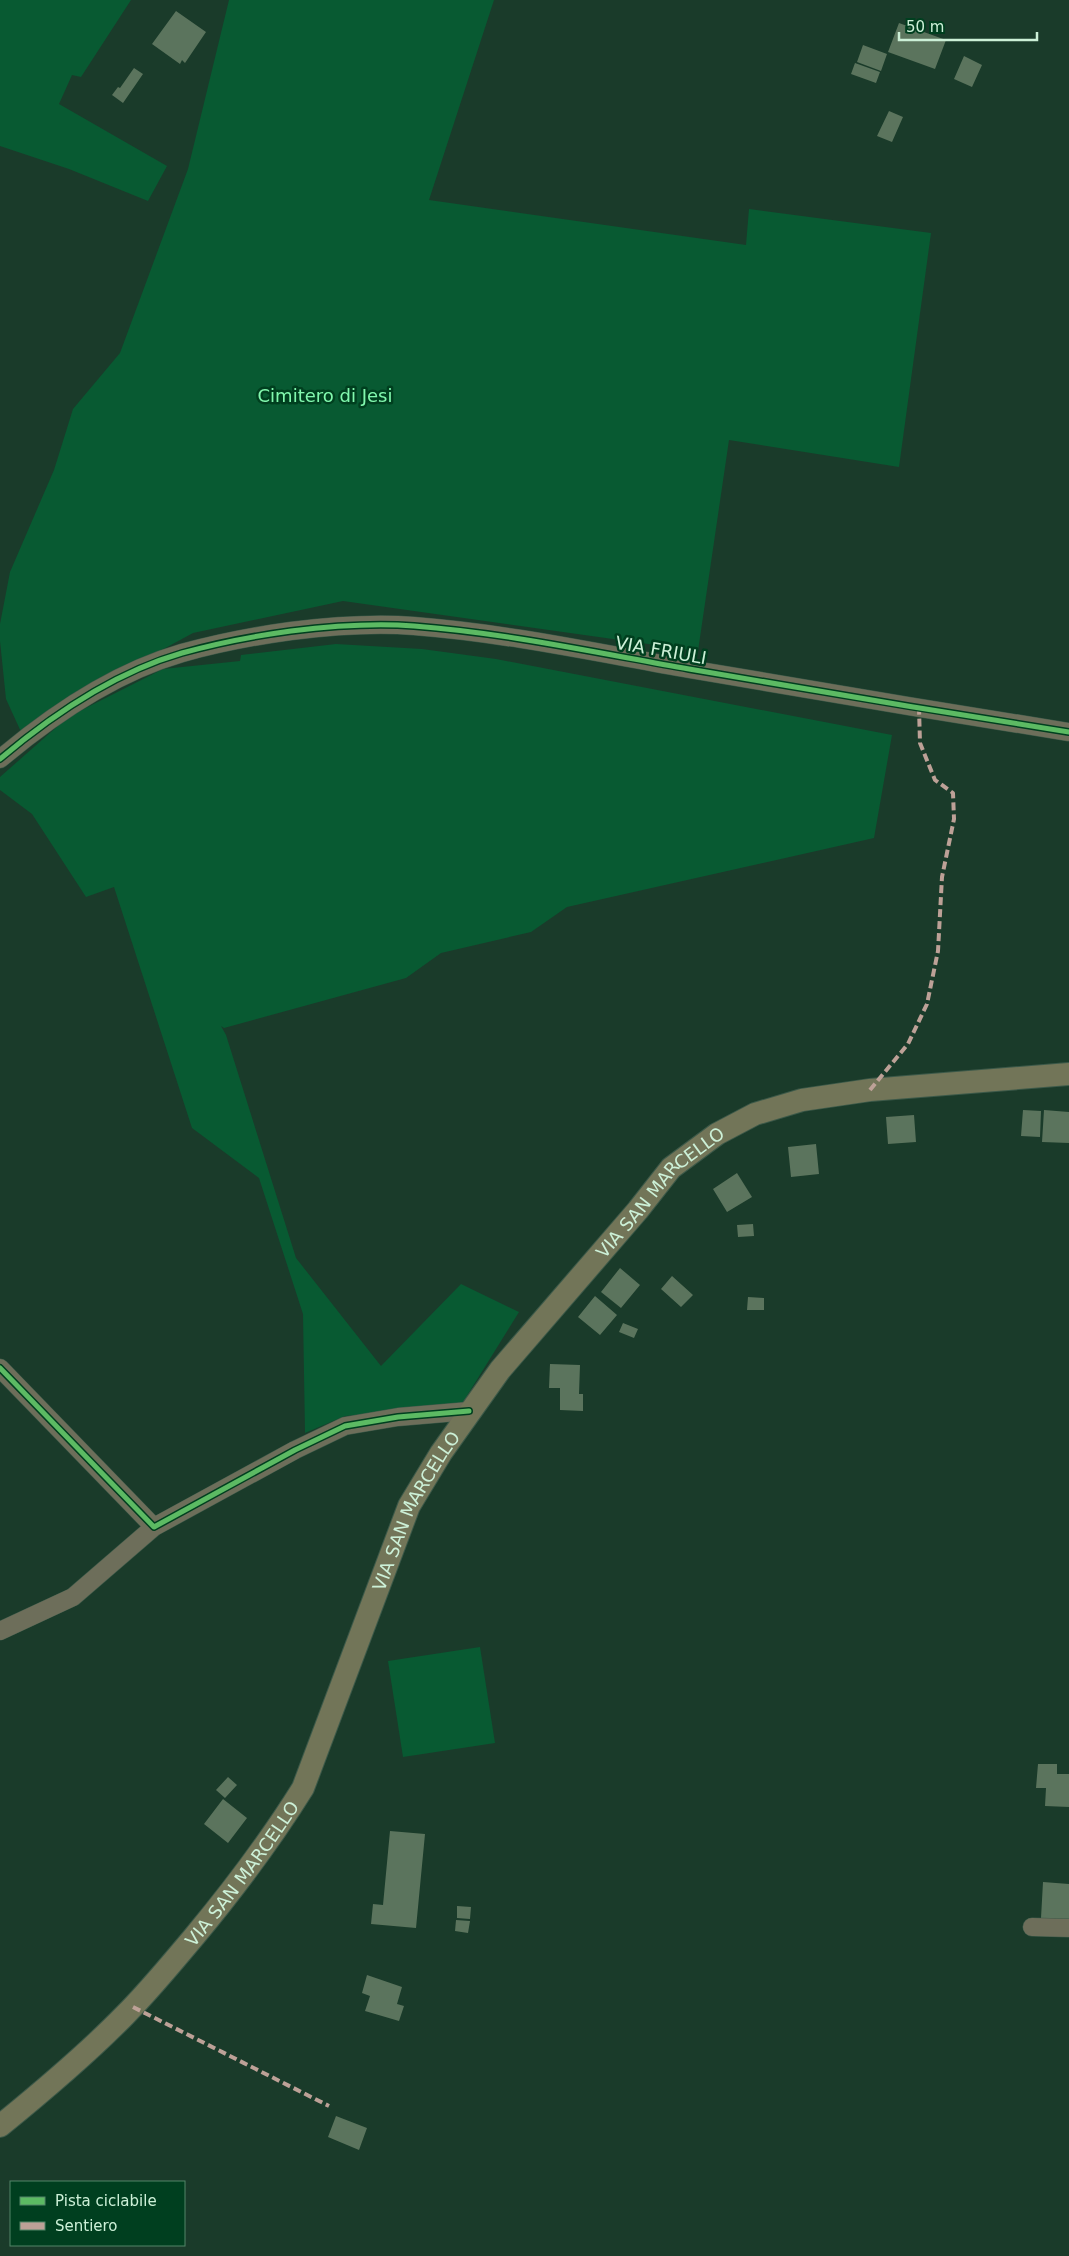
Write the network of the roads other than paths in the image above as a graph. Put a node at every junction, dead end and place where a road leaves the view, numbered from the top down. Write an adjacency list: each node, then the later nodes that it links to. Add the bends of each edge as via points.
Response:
1 (1069, 732): 2 (street, VIA FRIULI, via 510,637 422,627 329,626 245,637 180,654 138,670 61,714)
2 (0, 759)
3 (1069, 1074): 5 (main road, VIA SAN MARCELLO, via 870,1090 802,1100 755,1114 717,1134 671,1168 500,1370)
4 (0, 1368): 6 (street)
5 (470, 1411): 6 (street, via 398,1417 345,1426); 10 (main road, VIA SAN MARCELLO, via 409,1506 303,1788 279,1827 240,1881 157,1981 66,2071)
6 (154, 1527): 7 (street, via 73,1597)
7 (0, 1631)
8 (1032, 1926): 9 (street)
9 (1069, 1928)
10 (0, 2126)

